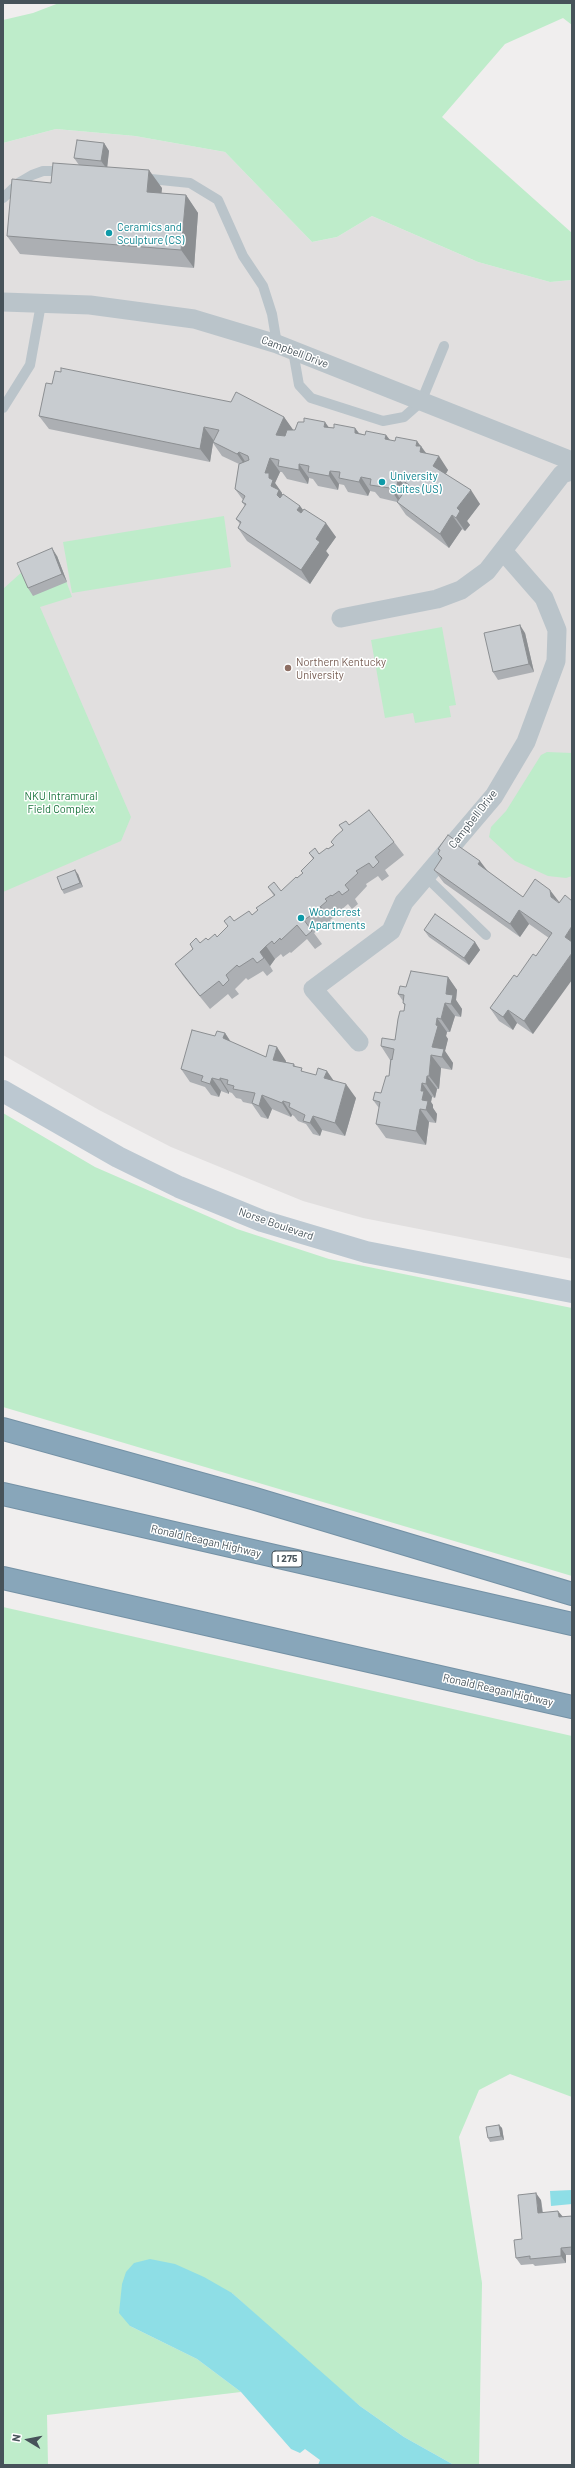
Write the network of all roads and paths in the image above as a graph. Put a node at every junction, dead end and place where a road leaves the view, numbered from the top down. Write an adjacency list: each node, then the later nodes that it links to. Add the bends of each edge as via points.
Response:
1 (79, 172): 3 (lane, via 43,171 20,182)
2 (132, 177): 7 (lane, via 190,184 218,200 243,256 263,286)
3 (3, 198)
4 (3, 302): 5 (street, Campbell Drive)
5 (41, 304): 7 (street, Campbell Drive, via 90,306 194,319); 9 (lane, via 30,365)
6 (444, 346): 8 (lane)
7 (285, 347): 8 (street, Campbell Drive); 8 (lane, via 299,385 311,398 383,421 404,417)
8 (421, 402): 10 (street, Campbell Drive)
9 (3, 408)
10 (572, 462)
11 (572, 471): 12 (street, via 562,474)
12 (503, 551): 13 (street, via 487,571 461,590 437,599); 14 (street, Campbell Drive, via 544,598 557,630 556,661 526,742 494,796)
13 (341, 618)
14 (426, 877): 15 (lane); 16 (street, Campbell Drive, via 404,902 391,931 312,990)
15 (486, 935)
16 (359, 1042)
17 (3, 1091): 18 (street, Norse Boulevard, via 136,1166 262,1221 366,1252)
18 (572, 1292)
19 (3, 1429): 22 (highway, via 252,1498)
20 (3, 1494): 23 (highway, Ronald Reagan Highway / I 275)
21 (3, 1578): 24 (highway, Ronald Reagan Highway)
22 (572, 1594)
23 (572, 1624)
24 (572, 1707)

